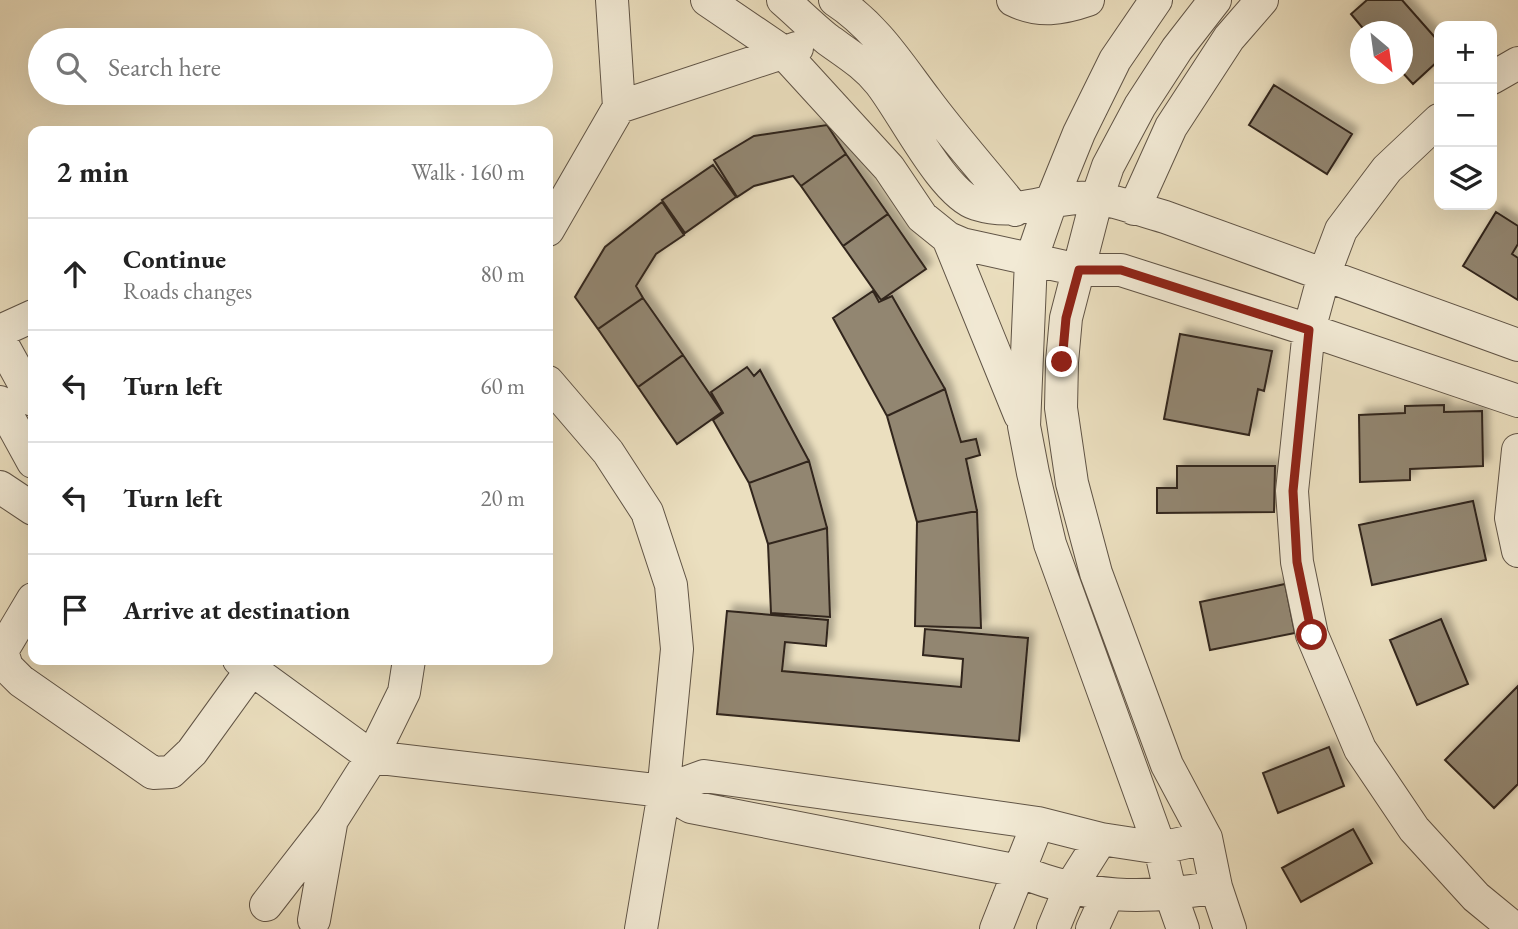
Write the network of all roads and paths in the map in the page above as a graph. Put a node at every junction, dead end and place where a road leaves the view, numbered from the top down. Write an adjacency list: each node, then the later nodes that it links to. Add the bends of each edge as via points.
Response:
1 (612, 0): 15 (street)
2 (707, 0): 12 (street)
3 (783, 0): 11 (street)
4 (835, 0): 10 (street)
5 (1088, 0): 9 (street, via 1062,9 1039,9)
6 (1156, 0): 18 (street, via 1115,60)
7 (1215, 0): 17 (street, via 1140,106 1108,166)
8 (1262, 0): 19 (street, via 1228,38 1171,127)
9 (1020, 1)
10 (875, 32): 11 (street); 20 (street)
11 (828, 40): 12 (street); 20 (street, via 854,56 880,83 954,190 974,204)
12 (782, 51): 15 (street); 22 (street, via 889,168 922,217)
13 (1518, 63): 14 (street)
14 (1497, 75)
15 (619, 107): 21 (street)
16 (1434, 125): 25 (street, via 1387,169 1341,230)
17 (1097, 198): 18 (street); 19 (street); 24 (street)
18 (1051, 202): 20 (street); 23 (street)
19 (1134, 209): 25 (street)
20 (1015, 210)
21 (553, 221)
22 (948, 238): 23 (street); 35 (street)
23 (1031, 260): 24 (street); 35 (street)
24 (1079, 270): 27 (street, via 1121,270); 48 (street, via 1066,318 1062,362 1061,408 1072,483 1096,573 1167,765)
25 (1324, 275): 27 (street); 30 (street)
26 (28, 318): 28 (street)
27 (1309, 330): 34 (street); 64 (street, via 1293,491 1297,562 1312,635 1360,749 1413,829 1476,897)
28 (0, 331)
29 (0, 340): 32 (street)
30 (1518, 345)
31 (553, 388): 45 (street, via 608,452 647,512 671,585 677,649)
32 (28, 391)
33 (0, 401): 37 (street)
34 (1518, 401)
35 (1024, 426): 50 (street, via 1050,544)
36 (1518, 450): 40 (street, via 1511,518)
37 (28, 453)
38 (0, 487): 39 (street)
39 (28, 506)
40 (1518, 551)
41 (28, 607): 42 (street, via 2,651 7,667 153,772 171,772 192,752)
42 (246, 665): 44 (street)
43 (408, 665): 44 (street, via 404,692)
44 (372, 757): 45 (street); 46 (street)
45 (663, 791): 47 (street, via 704,776); 51 (street, via 691,807); 58 (street)
46 (332, 820): 56 (street); 57 (street)
47 (1038, 823): 49 (street); 51 (street)
48 (1206, 838): 50 (street); 52 (street)
49 (1101, 839): 50 (street); 53 (street)
50 (1160, 848): 55 (street)
51 (1019, 871): 53 (street); 59 (street)
52 (1216, 887): 55 (street); 63 (street)
53 (1070, 888): 54 (street); 60 (street)
54 (1108, 894): 55 (street); 61 (street)
55 (1171, 895): 62 (street)
56 (260, 917): 57 (street, via 279,899 294,900 307,907)
57 (315, 924)
58 (641, 929)
59 (996, 929)
60 (1053, 929)
61 (1092, 929)
62 (1183, 929)
63 (1230, 929)
64 (1515, 929)

